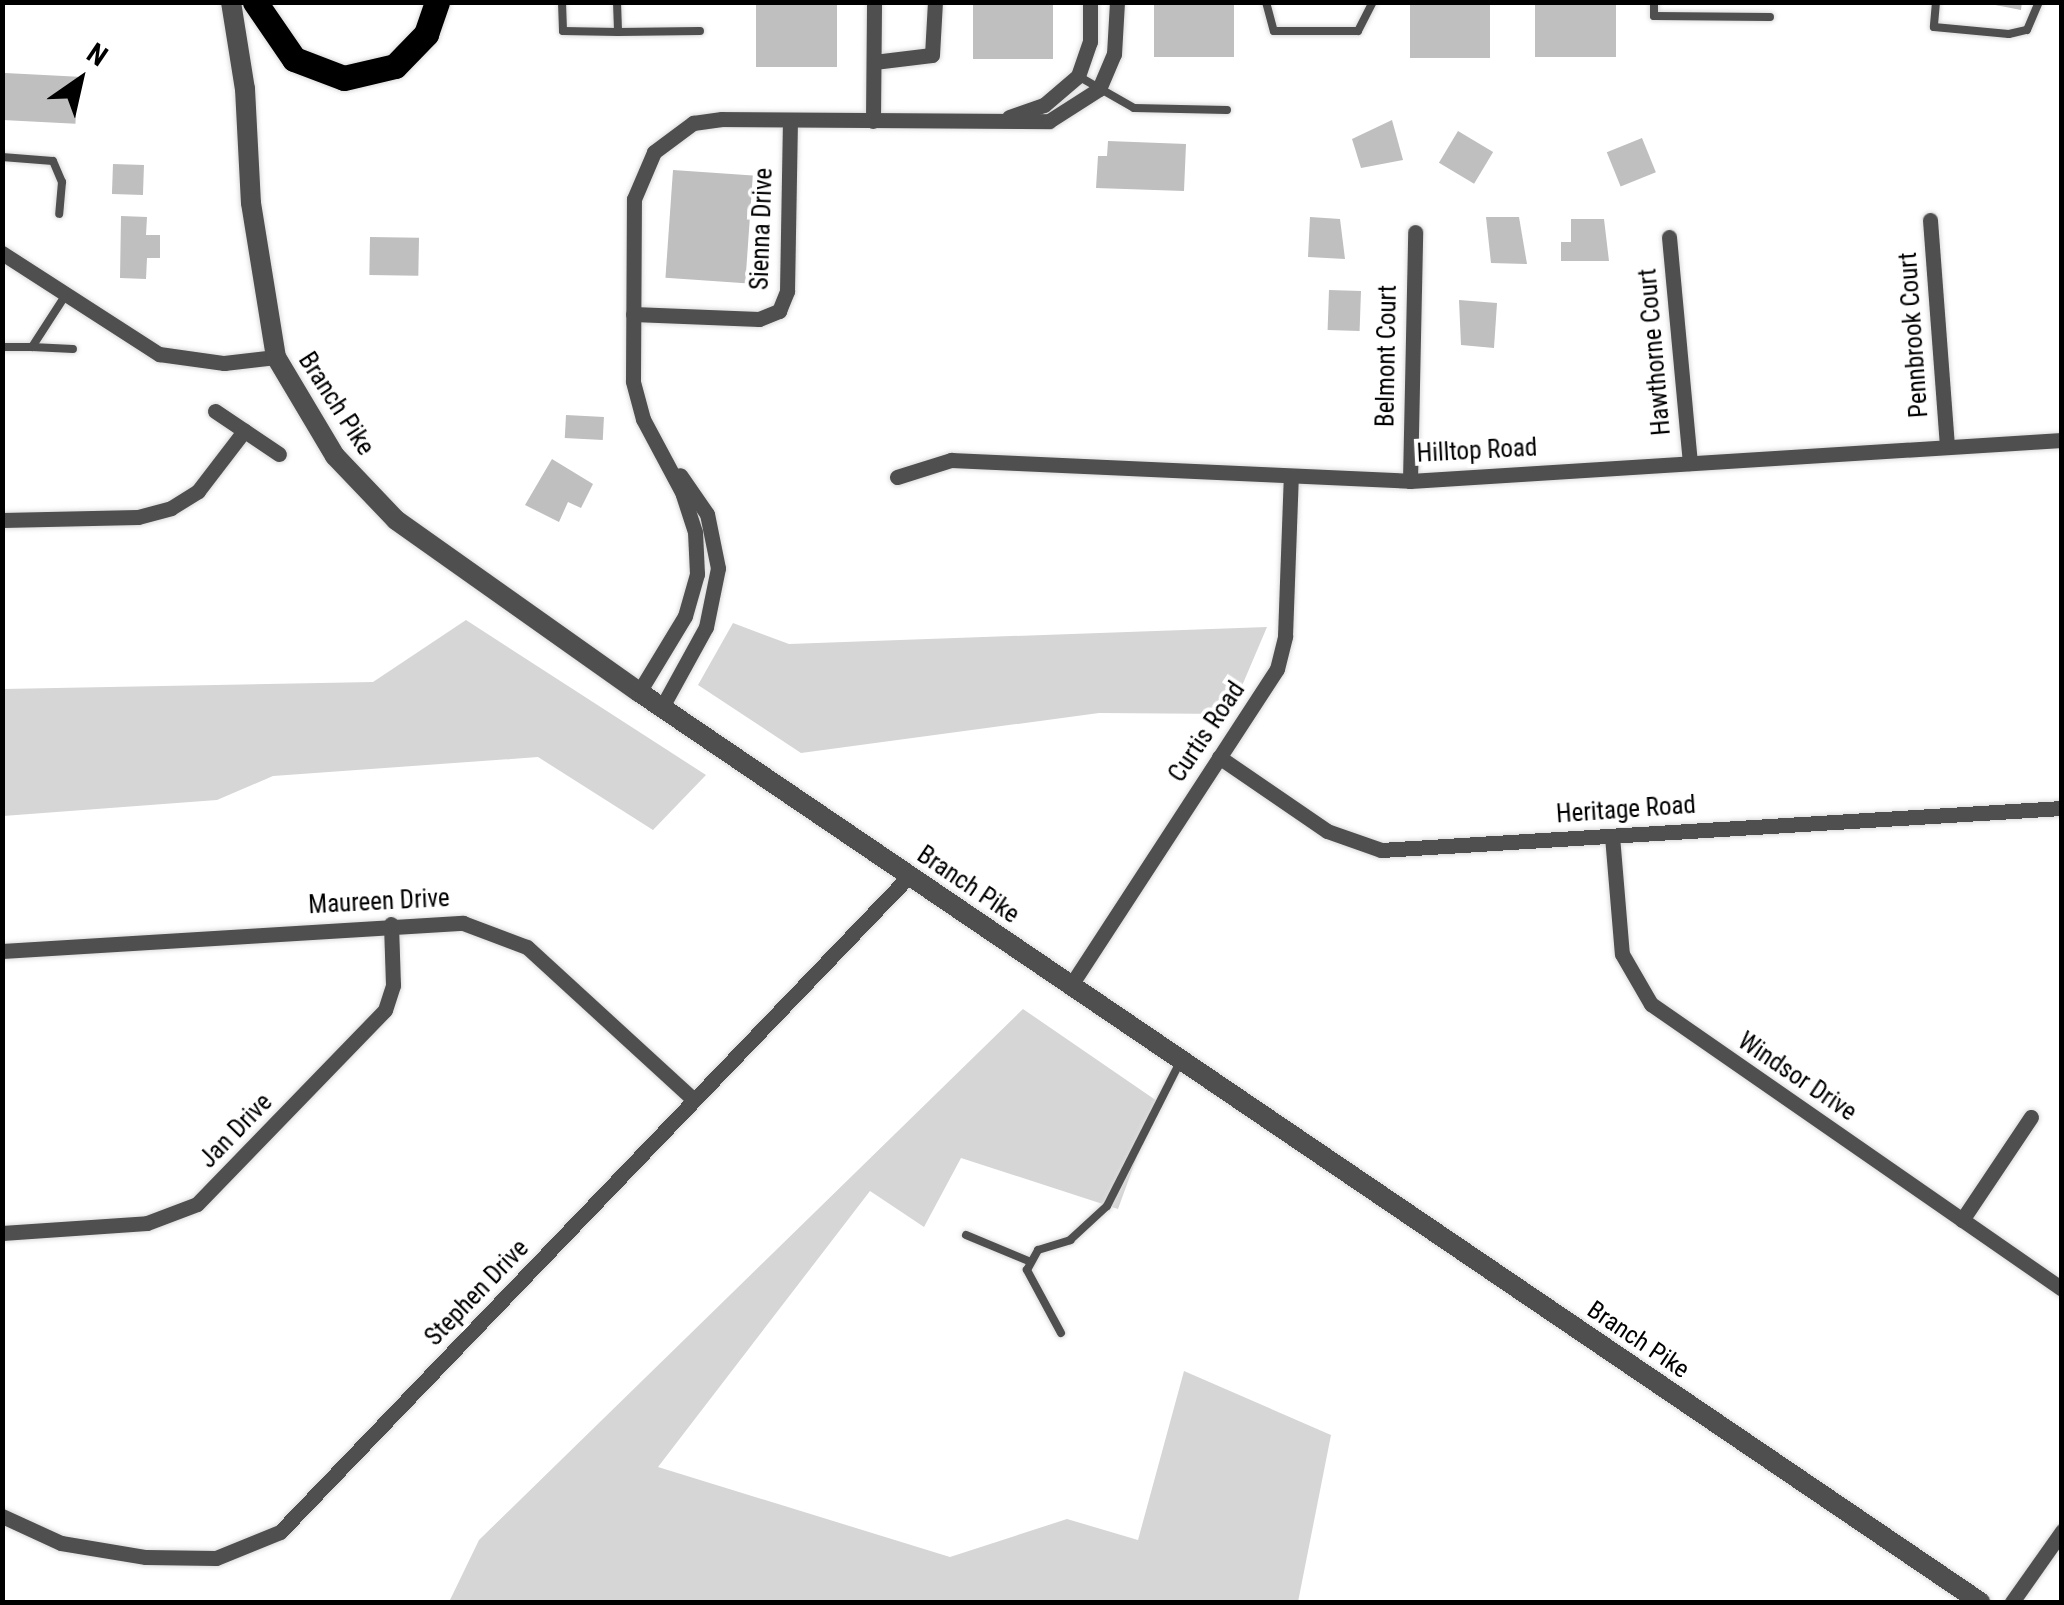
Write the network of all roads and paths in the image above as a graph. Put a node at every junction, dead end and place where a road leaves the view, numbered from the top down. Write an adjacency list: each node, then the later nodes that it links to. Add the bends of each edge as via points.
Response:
1 (231, 2): 36 (street, Branch Pike, via 245,89 251,202)
2 (255, 2): 3 (highway, via 294,59 344,78 395,66 426,34)
3 (437, 2)
4 (562, 2): 17 (lane, via 564,31)
5 (618, 2): 17 (lane)
6 (874, 2): 18 (street)
7 (935, 2): 18 (street, via 932,55)
8 (1090, 2): 19 (street, via 1090,42)
9 (1117, 2): 20 (street, via 1114,54)
10 (1266, 2): 11 (lane, via 1274,31 1358,31)
11 (1372, 2)
12 (1654, 2): 15 (lane, via 1654,16)
13 (1936, 2): 14 (lane, via 1934,27 2028,30)
14 (2039, 2)
15 (1770, 17)
16 (700, 31): 17 (lane)
17 (618, 32)
18 (874, 62): 24 (street)
19 (1078, 76): 20 (lane); 22 (street, via 1044,105)
20 (1099, 89): 21 (lane, via 1134,108); 22 (street, via 1049,122)
21 (1227, 110)
22 (1006, 118): 24 (street)
23 (790, 120): 24 (street); 32 (street, via 693,124 654,152 634,199); 32 (street, Sienna Drive, via 788,291 779,310 759,319)
24 (874, 120)
25 (2, 157): 26 (lane, via 53,161 62,182)
26 (59, 214)
27 (1930, 220): 40 (street, Pennbrook Court)
28 (1415, 232): 46 (street, Belmont Court)
29 (1669, 237): 42 (street, Hawthorne Court)
30 (2, 253): 31 (street)
31 (65, 296): 34 (lane); 36 (street, via 159,354 224,363)
32 (633, 314): 43 (street, via 634,394)
33 (2, 347): 34 (lane)
34 (32, 347): 35 (lane)
35 (73, 349)
36 (276, 357): 48 (street, Branch Pike, via 335,456 396,520)
37 (215, 412): 38 (street)
38 (244, 431): 41 (street); 47 (street, via 198,491 171,508 138,517)
39 (2062, 440): 40 (street, Hilltop Road)
40 (1946, 445): 42 (street, Hilltop Road)
41 (278, 454)
42 (1690, 463): 46 (street, Hilltop Road)
43 (670, 464): 48 (street, via 695,532 698,574 685,616); 49 (street, via 707,514 718,568 706,627)
44 (1291, 476): 45 (street, Hilltop Road, via 951,460); 46 (street, Hilltop Road); 50 (street, Curtis Road, via 1282,652 1270,685)
45 (897, 477)
46 (1410, 481)
47 (2, 520)
48 (639, 692): 49 (street, Branch Pike)
49 (662, 707): 53 (street, Branch Pike)
50 (1219, 757): 52 (street, Heritage Road, via 1355,845 1399,850); 56 (street, Curtis Road)
51 (2062, 808): 52 (street, Heritage Road)
52 (1612, 836): 60 (street, Windsor Drive, via 1622,954 1651,1004)
53 (910, 876): 56 (street, Branch Pike); 58 (street, Stephen Drive)
54 (392, 924): 55 (street, Maureen Drive); 58 (street, Maureen Drive, via 463,923 527,946); 61 (street, Jan Drive, via 393,985 385,1010 197,1204 147,1223)
55 (2, 951)
56 (1071, 985): 57 (street, Branch Pike)
57 (1181, 1060): 63 (lane, via 1107,1206 1070,1240 1038,1250); 68 (street, Branch Pike)
58 (694, 1100): 66 (street, Stephen Drive, via 318,1496 258,1546 204,1559 103,1552)
59 (2032, 1116): 60 (street)
60 (1962, 1220): 64 (street, Windsor Drive)
61 (2, 1233)
62 (966, 1234): 63 (lane)
63 (1032, 1262): 65 (lane, via 1027,1270)
64 (2062, 1289)
65 (1061, 1332)
66 (2, 1516)
67 (2062, 1530): 69 (street)
68 (1980, 1602)
69 (2012, 1602)

